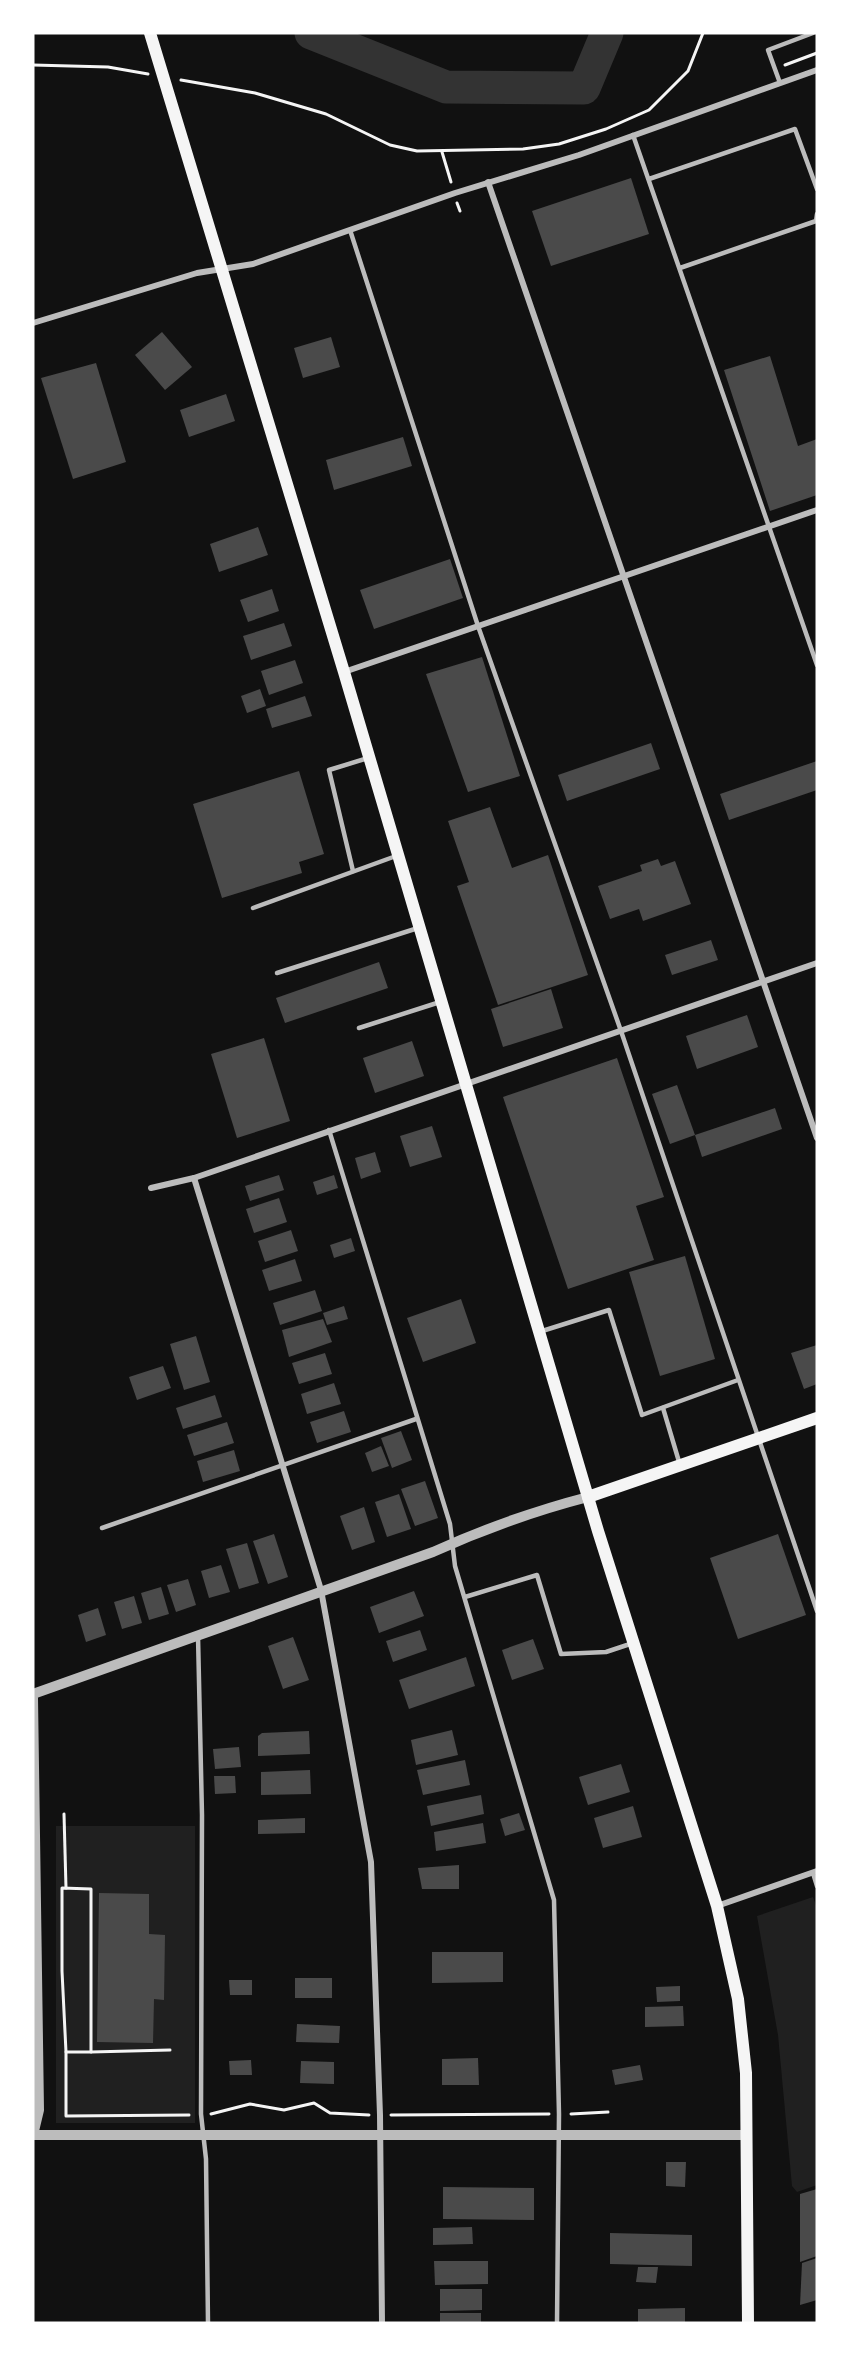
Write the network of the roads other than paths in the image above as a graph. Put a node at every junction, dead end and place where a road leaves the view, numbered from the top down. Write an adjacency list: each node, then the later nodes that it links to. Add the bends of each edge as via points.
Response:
1 (150, 33): 14 (main road)
2 (792, 33): 4 (lane)
3 (813, 33): 4 (lane)
4 (794, 39): 6 (lane, via 768,50)
5 (817, 70): 6 (street)
6 (780, 83): 7 (street)
7 (633, 135): 8 (lane); 9 (street)
8 (649, 179): 10 (lane, via 795,129); 13 (lane)
9 (488, 182): 12 (street); 18 (street)
10 (817, 189)
11 (817, 214): 13 (lane, via 816,221)
12 (350, 230): 14 (street, via 254,264); 19 (lane)
13 (680, 268): 17 (lane)
14 (222, 269): 15 (street, via 197,273); 21 (main road)
15 (33, 323)
16 (817, 510): 17 (street)
17 (770, 526): 18 (street); 20 (lane)
18 (623, 576): 19 (street); 29 (street)
19 (478, 626): 21 (street); 32 (lane)
20 (817, 664)
21 (344, 672): 22 (main road)
22 (369, 757): 23 (main road); 24 (lane, via 329,770)
23 (399, 855): 24 (lane); 26 (main road)
24 (353, 871): 25 (lane)
25 (253, 908)
26 (420, 927): 28 (lane); 30 (main road)
27 (817, 963): 29 (street)
28 (277, 973)
29 (764, 981): 32 (street); 35 (street)
30 (442, 1001): 31 (lane); 33 (main road)
31 (359, 1028)
32 (621, 1031): 33 (street); 39 (lane)
33 (467, 1083): 34 (street); 38 (main road)
34 (329, 1130): 36 (street); 42 (lane)
35 (817, 1138)
36 (194, 1178): 37 (street); 45 (street)
37 (151, 1188)
38 (539, 1332): 40 (lane, via 609,1310 642,1415); 46 (main road)
39 (738, 1380): 40 (lane); 43 (lane)
40 (663, 1408): 44 (lane)
41 (817, 1418): 43 (main road)
42 (416, 1419): 45 (lane); 48 (lane, via 450,1524)
43 (758, 1438): 44 (main road); 51 (lane)
44 (680, 1466): 46 (main road)
45 (282, 1467): 47 (lane); 49 (street)
46 (588, 1497): 48 (street, via 531,1513); 53 (main road)
47 (102, 1528)
48 (452, 1543): 49 (street); 50 (lane)
49 (321, 1590): 52 (street); 62 (street, via 371,1862)
50 (465, 1597): 53 (lane, via 537,1575 561,1654 606,1652); 63 (lane, via 554,1900)
51 (817, 1611)
52 (198, 1636): 54 (street); 60 (lane)
53 (633, 1643): 58 (main road)
54 (33, 1694)
55 (33, 1698): 59 (street, via 39,2110)
56 (815, 1872): 57 (lane); 58 (street)
57 (817, 1886)
58 (717, 1906): 61 (main road, via 738,1999 746,2073)
59 (33, 2135): 60 (street)
60 (204, 2135): 62 (street); 64 (lane)
61 (747, 2135): 63 (street); 67 (main road)
62 (380, 2136): 63 (street); 65 (street)
63 (557, 2136): 66 (lane)
64 (208, 2323)
65 (382, 2323)
66 (557, 2323)
67 (748, 2323)

